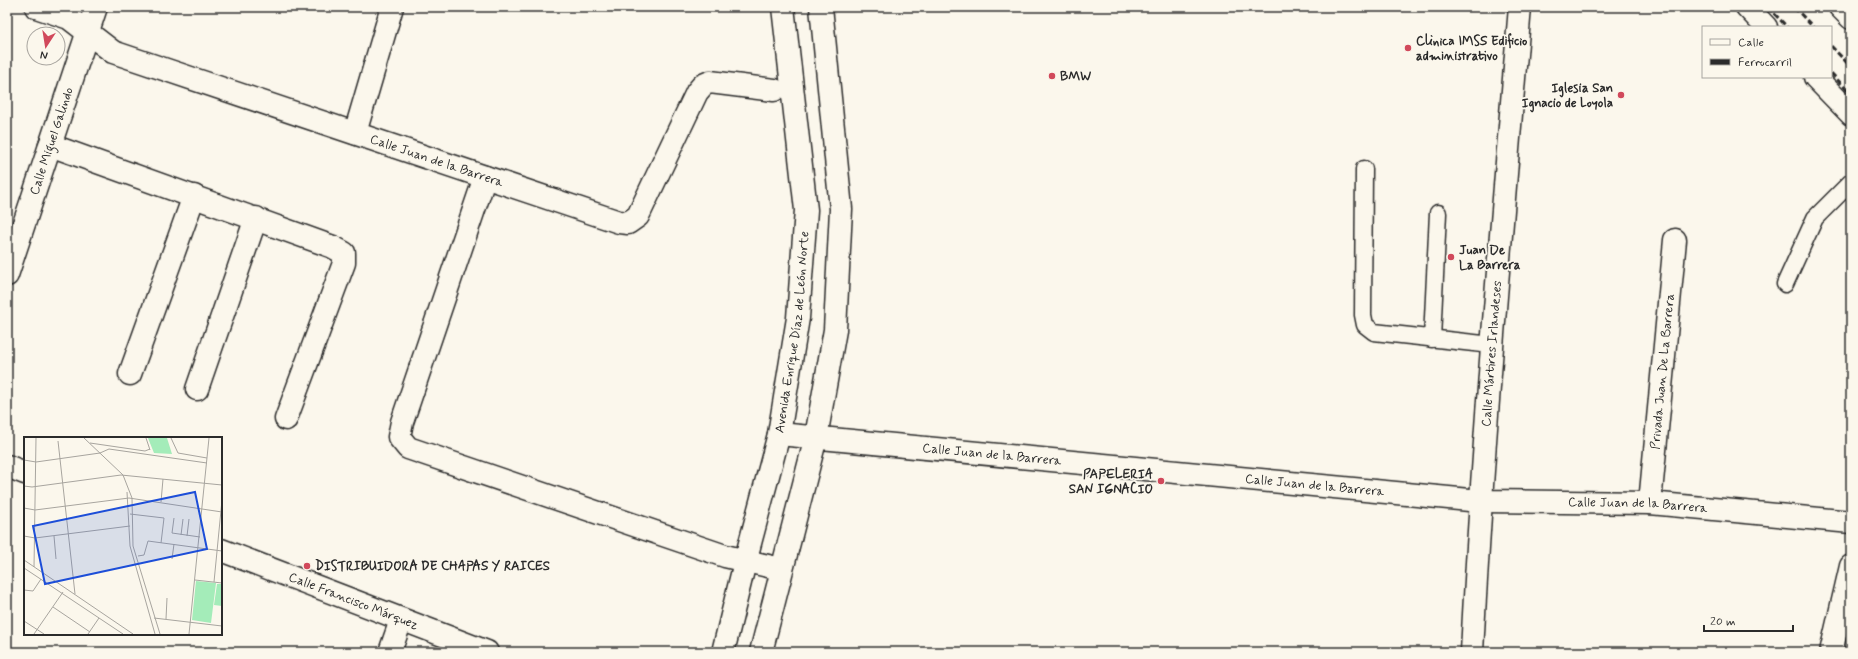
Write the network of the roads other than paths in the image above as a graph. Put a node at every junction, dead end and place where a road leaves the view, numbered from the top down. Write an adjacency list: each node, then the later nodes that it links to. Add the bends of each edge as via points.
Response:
1 (36, 7): 11 (street, Calle Juan de la Barrera, via 70,18)
2 (96, 7): 11 (street, Calle Miguel Galindo)
3 (392, 7): 15 (street)
4 (783, 7): 31 (street, Avenida Enrique Díaz de León Norte, via 806,210 798,318)
5 (821, 7): 32 (street, via 841,209 835,330)
6 (1520, 7): 27 (street, Calle Mártires Irlandeses)
7 (1746, 7): 10 (street)
8 (1840, 7): 9 (street)
9 (1851, 18)
10 (1765, 26)
11 (88, 32): 15 (street, Calle Juan de la Barrera, via 113,52); 16 (street, Calle Miguel Galindo)
12 (1816, 78): 14 (street)
13 (774, 90): 18 (street, Calle Juan de la Barrera, via 710,82 703,85 697,92 638,216 628,224)
14 (1851, 114)
15 (355, 133): 18 (street, Calle Juan de la Barrera)
16 (50, 145): 20 (street); 24 (street, Calle Miguel Galindo)
17 (1364, 169): 26 (lane, via 1365,325 1374,332)
18 (484, 177): 39 (street, via 402,422 400,437 408,448)
19 (1851, 182): 25 (lane, via 1815,218)
20 (194, 196): 22 (street); 28 (street)
21 (1438, 213): 26 (lane)
22 (256, 218): 29 (street); 30 (street, via 344,253 344,264)
23 (1674, 240): 36 (street, Privada Juan De La Barrera)
24 (7, 275)
25 (1785, 284)
26 (1432, 339): 27 (lane)
27 (1492, 345): 35 (street, Calle Mártires Irlandeses)
28 (130, 374)
29 (197, 389)
30 (286, 419)
31 (780, 434): 32 (street, Calle Juan de la Barrera); 39 (street, Avenida Enrique Díaz de León Norte)
32 (816, 437): 35 (street, Calle Juan de la Barrera); 41 (street)
33 (7, 466): 34 (street)
34 (24, 474)
35 (1480, 502): 36 (street, Calle Juan de la Barrera); 47 (street, Calle Mártires Irlandeses)
36 (1650, 504): 37 (street, Calle Juan de la Barrera)
37 (1851, 522)
38 (222, 550): 42 (street, Calle Francisco Márquez)
39 (745, 562): 41 (street); 45 (street, Avenida Enrique Díaz de León Norte)
40 (1851, 566): 48 (street)
41 (781, 569): 46 (street)
42 (401, 620): 43 (street); 44 (street, Calle Francisco Márquez)
43 (390, 652)
44 (487, 652)
45 (723, 652)
46 (761, 652)
47 (1472, 652)
48 (1831, 652)

